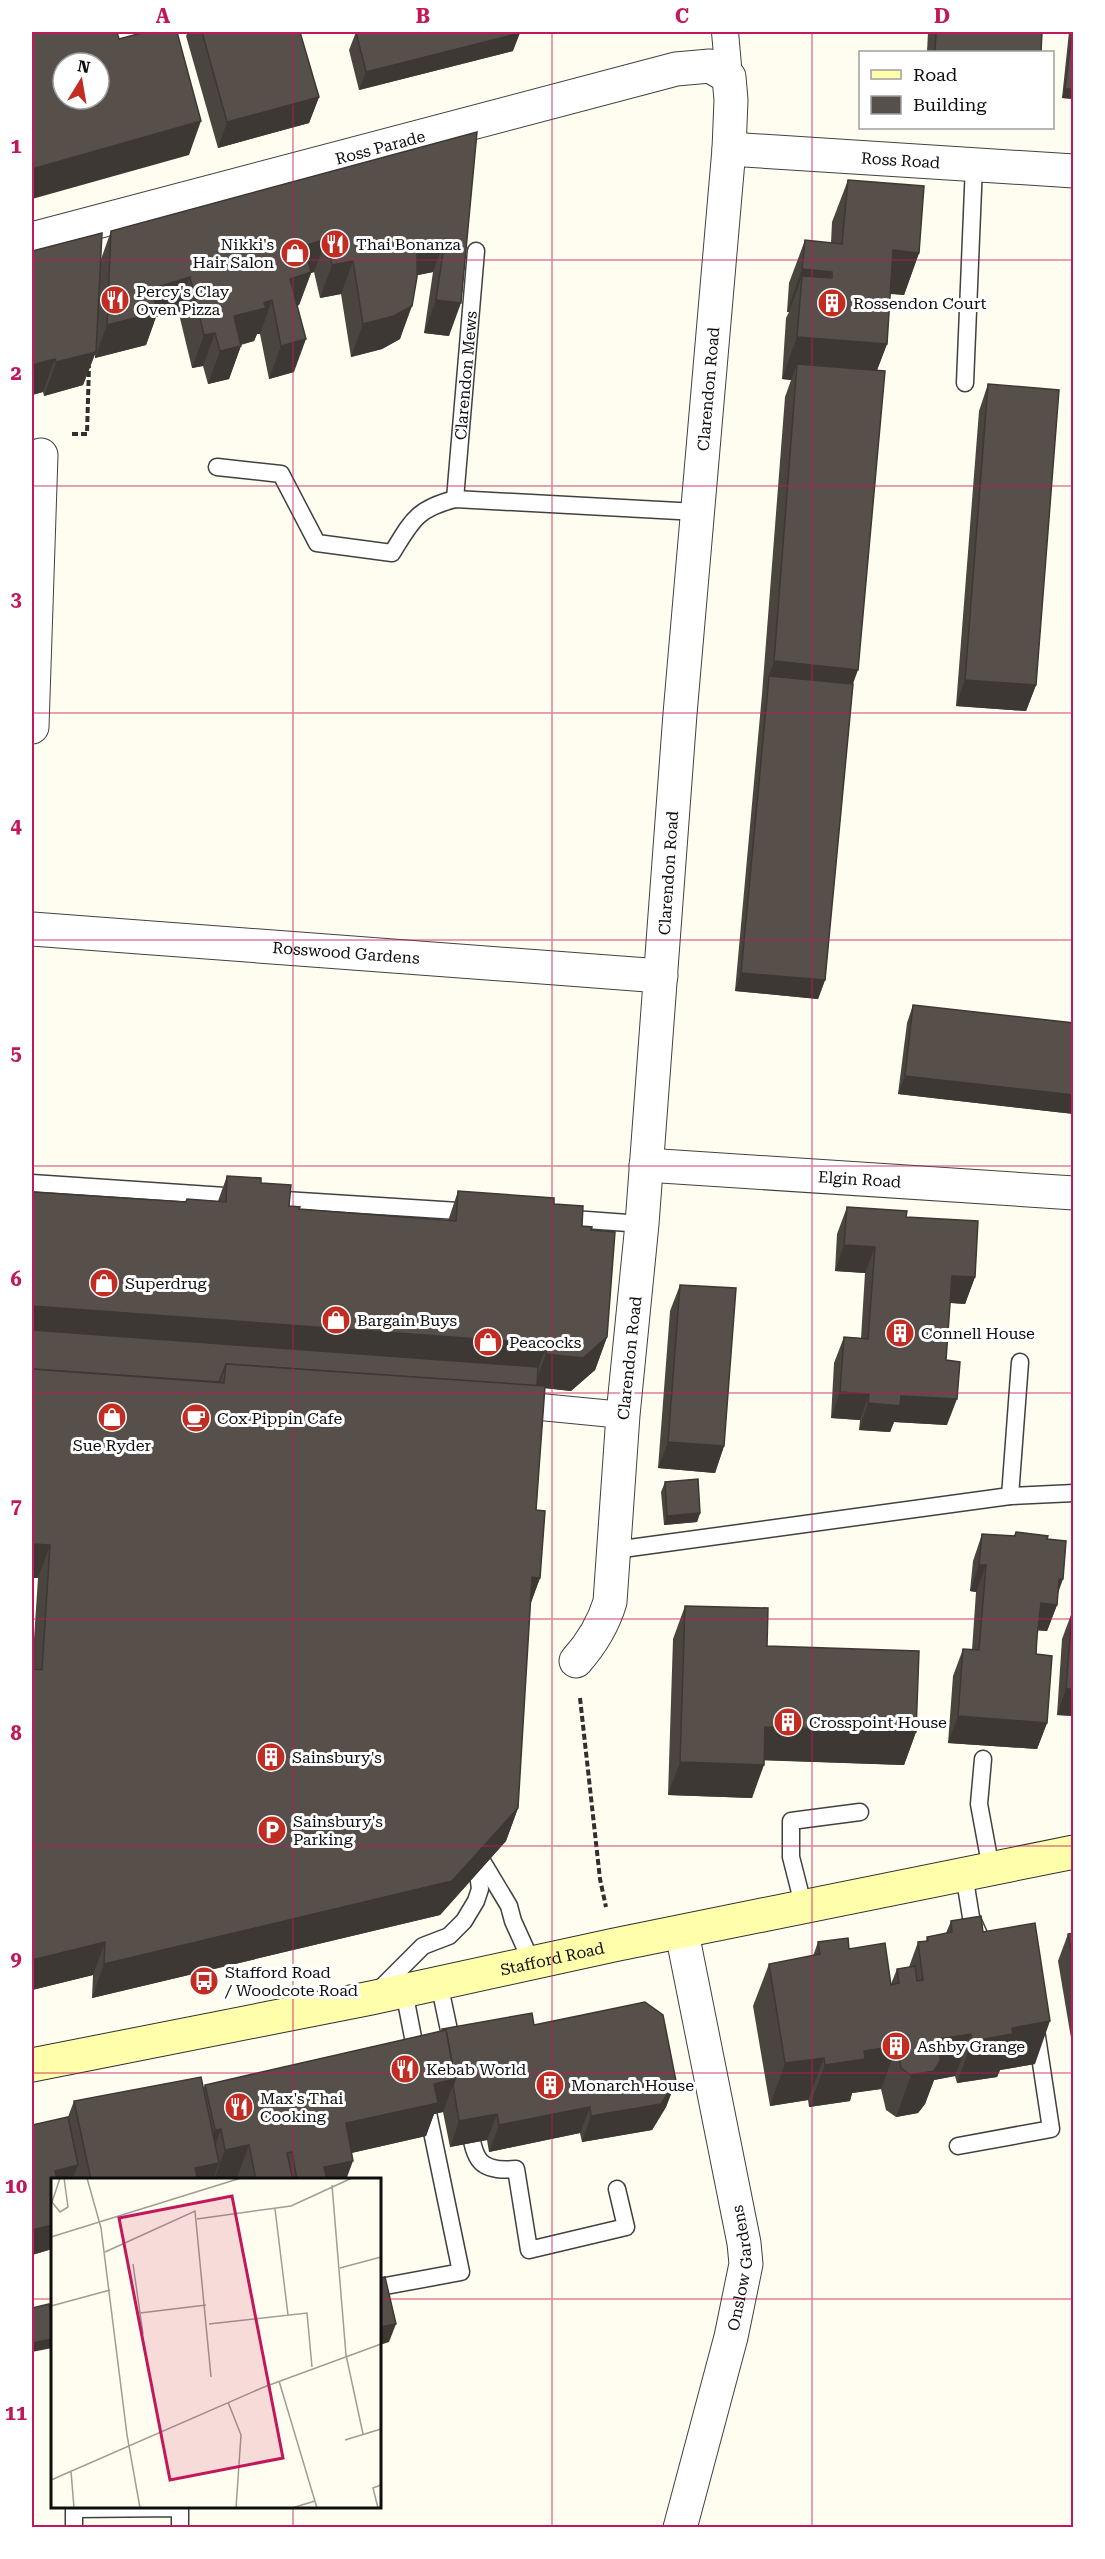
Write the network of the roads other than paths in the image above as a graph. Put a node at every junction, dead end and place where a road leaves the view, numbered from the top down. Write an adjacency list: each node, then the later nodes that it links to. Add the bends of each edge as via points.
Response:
1 (725, 32): 2 (street)
2 (729, 76): 3 (street, Clarendon Road); 6 (street, Ross Parade, via 710,66 676,69)
3 (729, 149): 4 (street, Ross Road); 12 (street, Clarendon Road)
4 (974, 165): 5 (street, Ross Road); 8 (lane)
5 (1074, 171)
6 (32, 239)
7 (476, 251): 11 (lane, Clarendon Mews)
8 (965, 383)
9 (53, 445): 13 (street)
10 (217, 467): 11 (lane, via 281,474 316,543 392,553 423,510)
11 (455, 499): 12 (lane)
12 (697, 512): 15 (street, Clarendon Road)
13 (32, 727)
14 (32, 929): 15 (street, Rosswood Gardens)
15 (661, 976): 16 (street, Clarendon Road)
16 (646, 1165): 18 (street, Elgin Road); 21 (street, Clarendon Road)
17 (32, 1183): 19 (lane)
18 (1074, 1193)
19 (489, 1214)
20 (548, 1218): 21 (lane)
21 (642, 1224): 24 (street, Clarendon Road)
22 (1020, 1362): 26 (lane)
23 (481, 1402): 24 (street)
24 (623, 1415): 27 (street, Clarendon Road)
25 (1074, 1493): 26 (lane)
26 (1010, 1496): 27 (lane)
27 (615, 1550): 28 (street, Clarendon Road, via 610,1602 604,1620)
28 (576, 1661)
29 (983, 1759): 32 (lane)
30 (860, 1812): 33 (lane, via 791,1821 791,1857)
31 (1074, 1852): 32 (main road, Stafford Road)
32 (978, 1872): 33 (main road, Stafford Road); 35 (lane, via 971,1917 985,1948)
33 (804, 1908): 34 (main road, Stafford Road)
34 (682, 1933): 36 (main road, Stafford Road); 49 (street, Onslow Gardens, via 746,2264)
35 (994, 1948)
36 (532, 1963): 37 (main road, Stafford Road); 39 (lane, via 509,1906 470,1843 480,1889 464,1921 449,1936 423,1946)
37 (439, 1983): 38 (main road, Stafford Road); 41 (lane)
38 (404, 1991): 39 (main road, Stafford Road); 46 (lane, via 460,2272)
39 (371, 1998): 42 (main road, Stafford Road)
40 (1034, 2018): 44 (lane, via 1051,2130)
41 (455, 2063)
42 (32, 2065)
43 (465, 2108): 45 (lane, via 474,2154 483,2165 497,2171 516,2169 529,2250 626,2227)
44 (958, 2146)
45 (617, 2189)
46 (381, 2287)
47 (74, 2528): 48 (lane, via 74,2510 180,2508)
48 (180, 2528)
49 (680, 2528)

